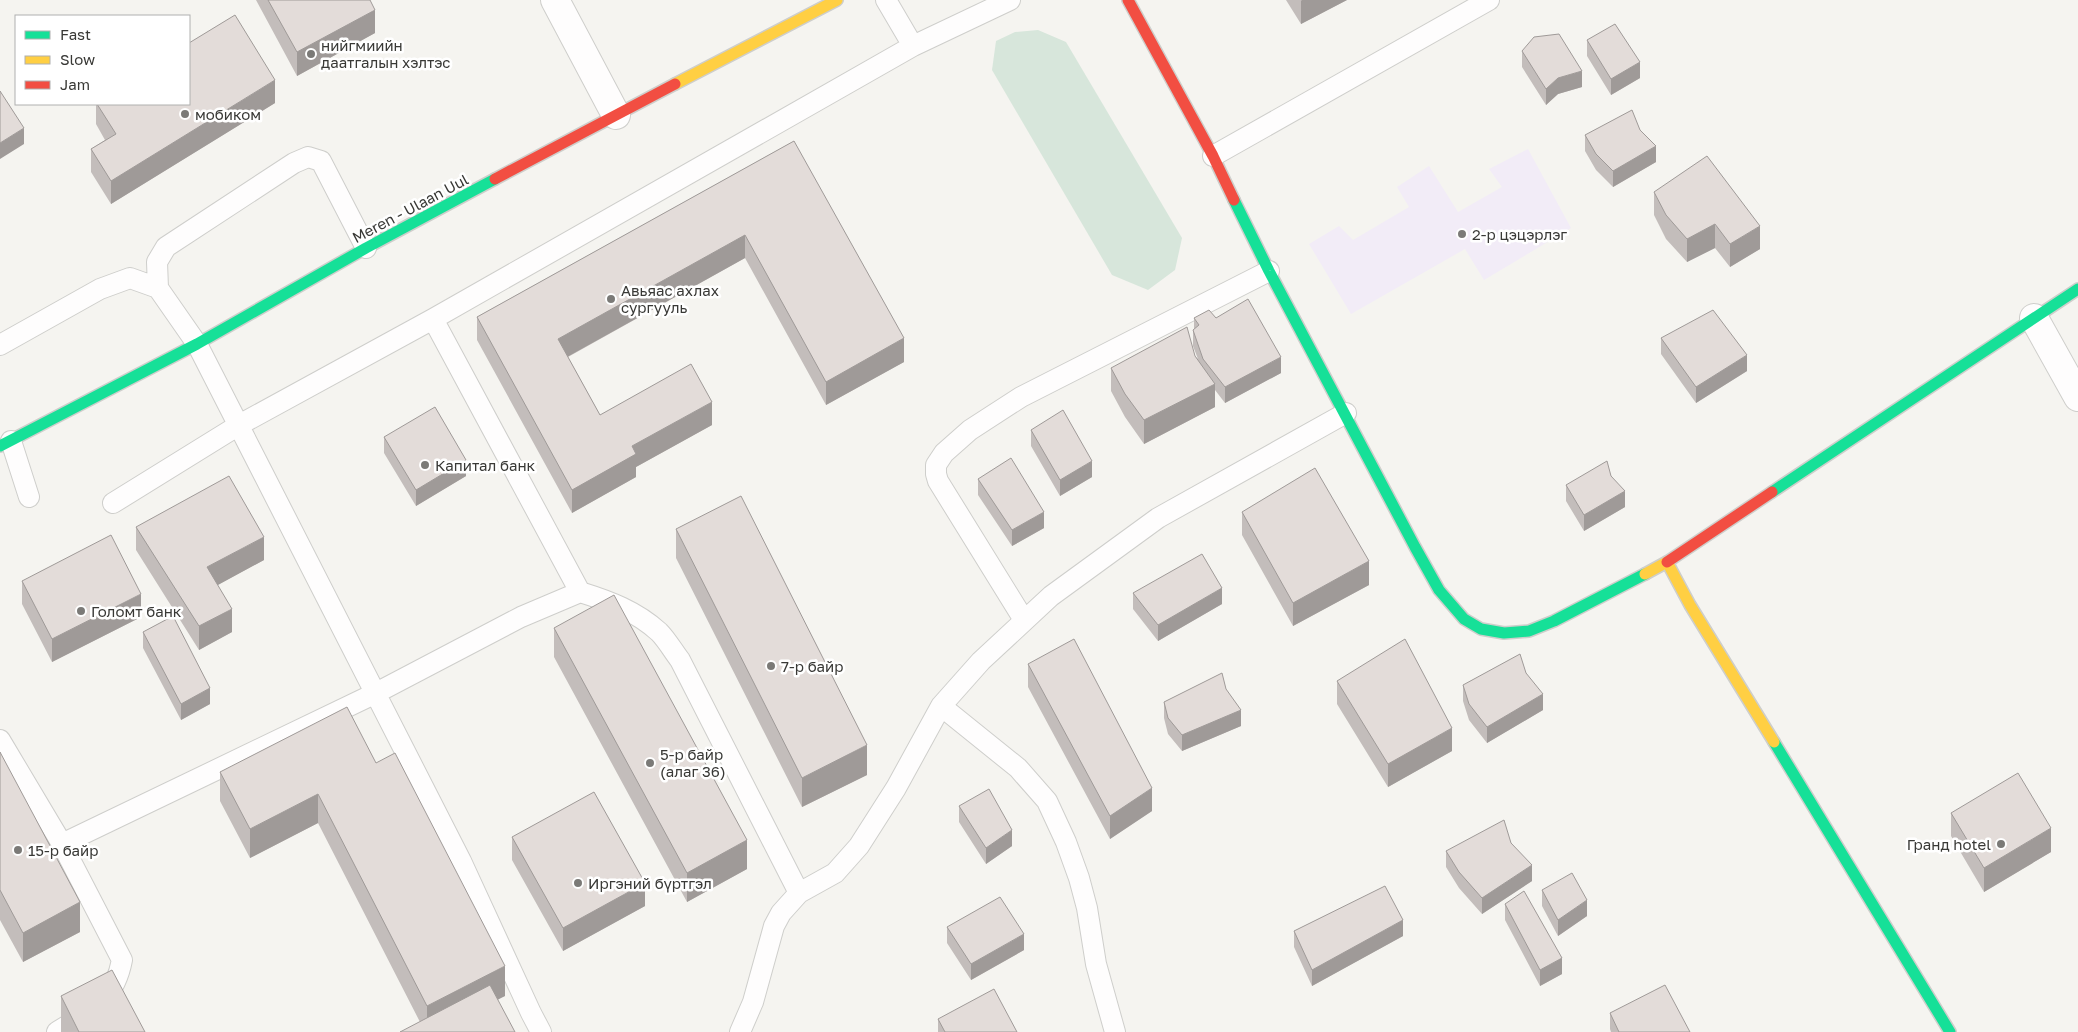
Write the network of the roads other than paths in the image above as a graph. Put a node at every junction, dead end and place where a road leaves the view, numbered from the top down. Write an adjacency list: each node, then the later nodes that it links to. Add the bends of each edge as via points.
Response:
1 (554, 0): 8 (street)
2 (837, 0): 8 (street, Meren - Ulaan Uul)
3 (886, 0): 7 (lane)
4 (1010, 0): 7 (lane)
5 (1128, 0): 9 (street)
6 (1489, 0): 9 (lane)
7 (913, 46): 15 (lane)
8 (616, 115): 10 (street, Meren - Ulaan Uul)
9 (1212, 156): 11 (street)
10 (366, 248): 12 (lane, via 321,161 308,157 166,246 157,262); 17 (street, Meren - Ulaan Uul)
11 (1269, 271): 19 (street); 26 (lane, via 1020,397 970,430 944,453 936,465 938,481)
12 (158, 288): 16 (lane, via 130,278 100,289); 17 (lane)
13 (2078, 289): 14 (street)
14 (2034, 318): 18 (street); 24 (street)
15 (433, 319): 20 (lane); 25 (lane)
16 (0, 344)
17 (197, 344): 20 (lane); 21 (street, Meren - Ulaan Uul)
18 (2078, 398)
19 (1346, 414): 24 (street, via 1439,590 1464,618 1481,629 1504,633 1529,631); 26 (lane, via 1158,518 1051,596)
20 (239, 425): 23 (lane); 27 (lane)
21 (5, 444): 22 (lane)
22 (29, 497)
23 (113, 503)
24 (1667, 562): 36 (street)
25 (580, 592): 27 (lane, via 521,617); 31 (lane, via 637,615 660,633 680,660)
26 (1024, 620): 28 (lane)
27 (376, 693): 30 (lane); 33 (lane, via 461,861)
28 (941, 706): 31 (lane, via 896,788 859,846 835,873); 35 (lane, via 1018,768 1047,800 1079,878 1096,964)
29 (0, 740): 30 (lane)
30 (62, 844): 32 (lane, via 122,960 119,975 102,1003)
31 (799, 893): 34 (lane, via 774,926 753,1002)
32 (57, 1032)
33 (541, 1032)
34 (740, 1032)
35 (1115, 1032)
36 (1950, 1032)

